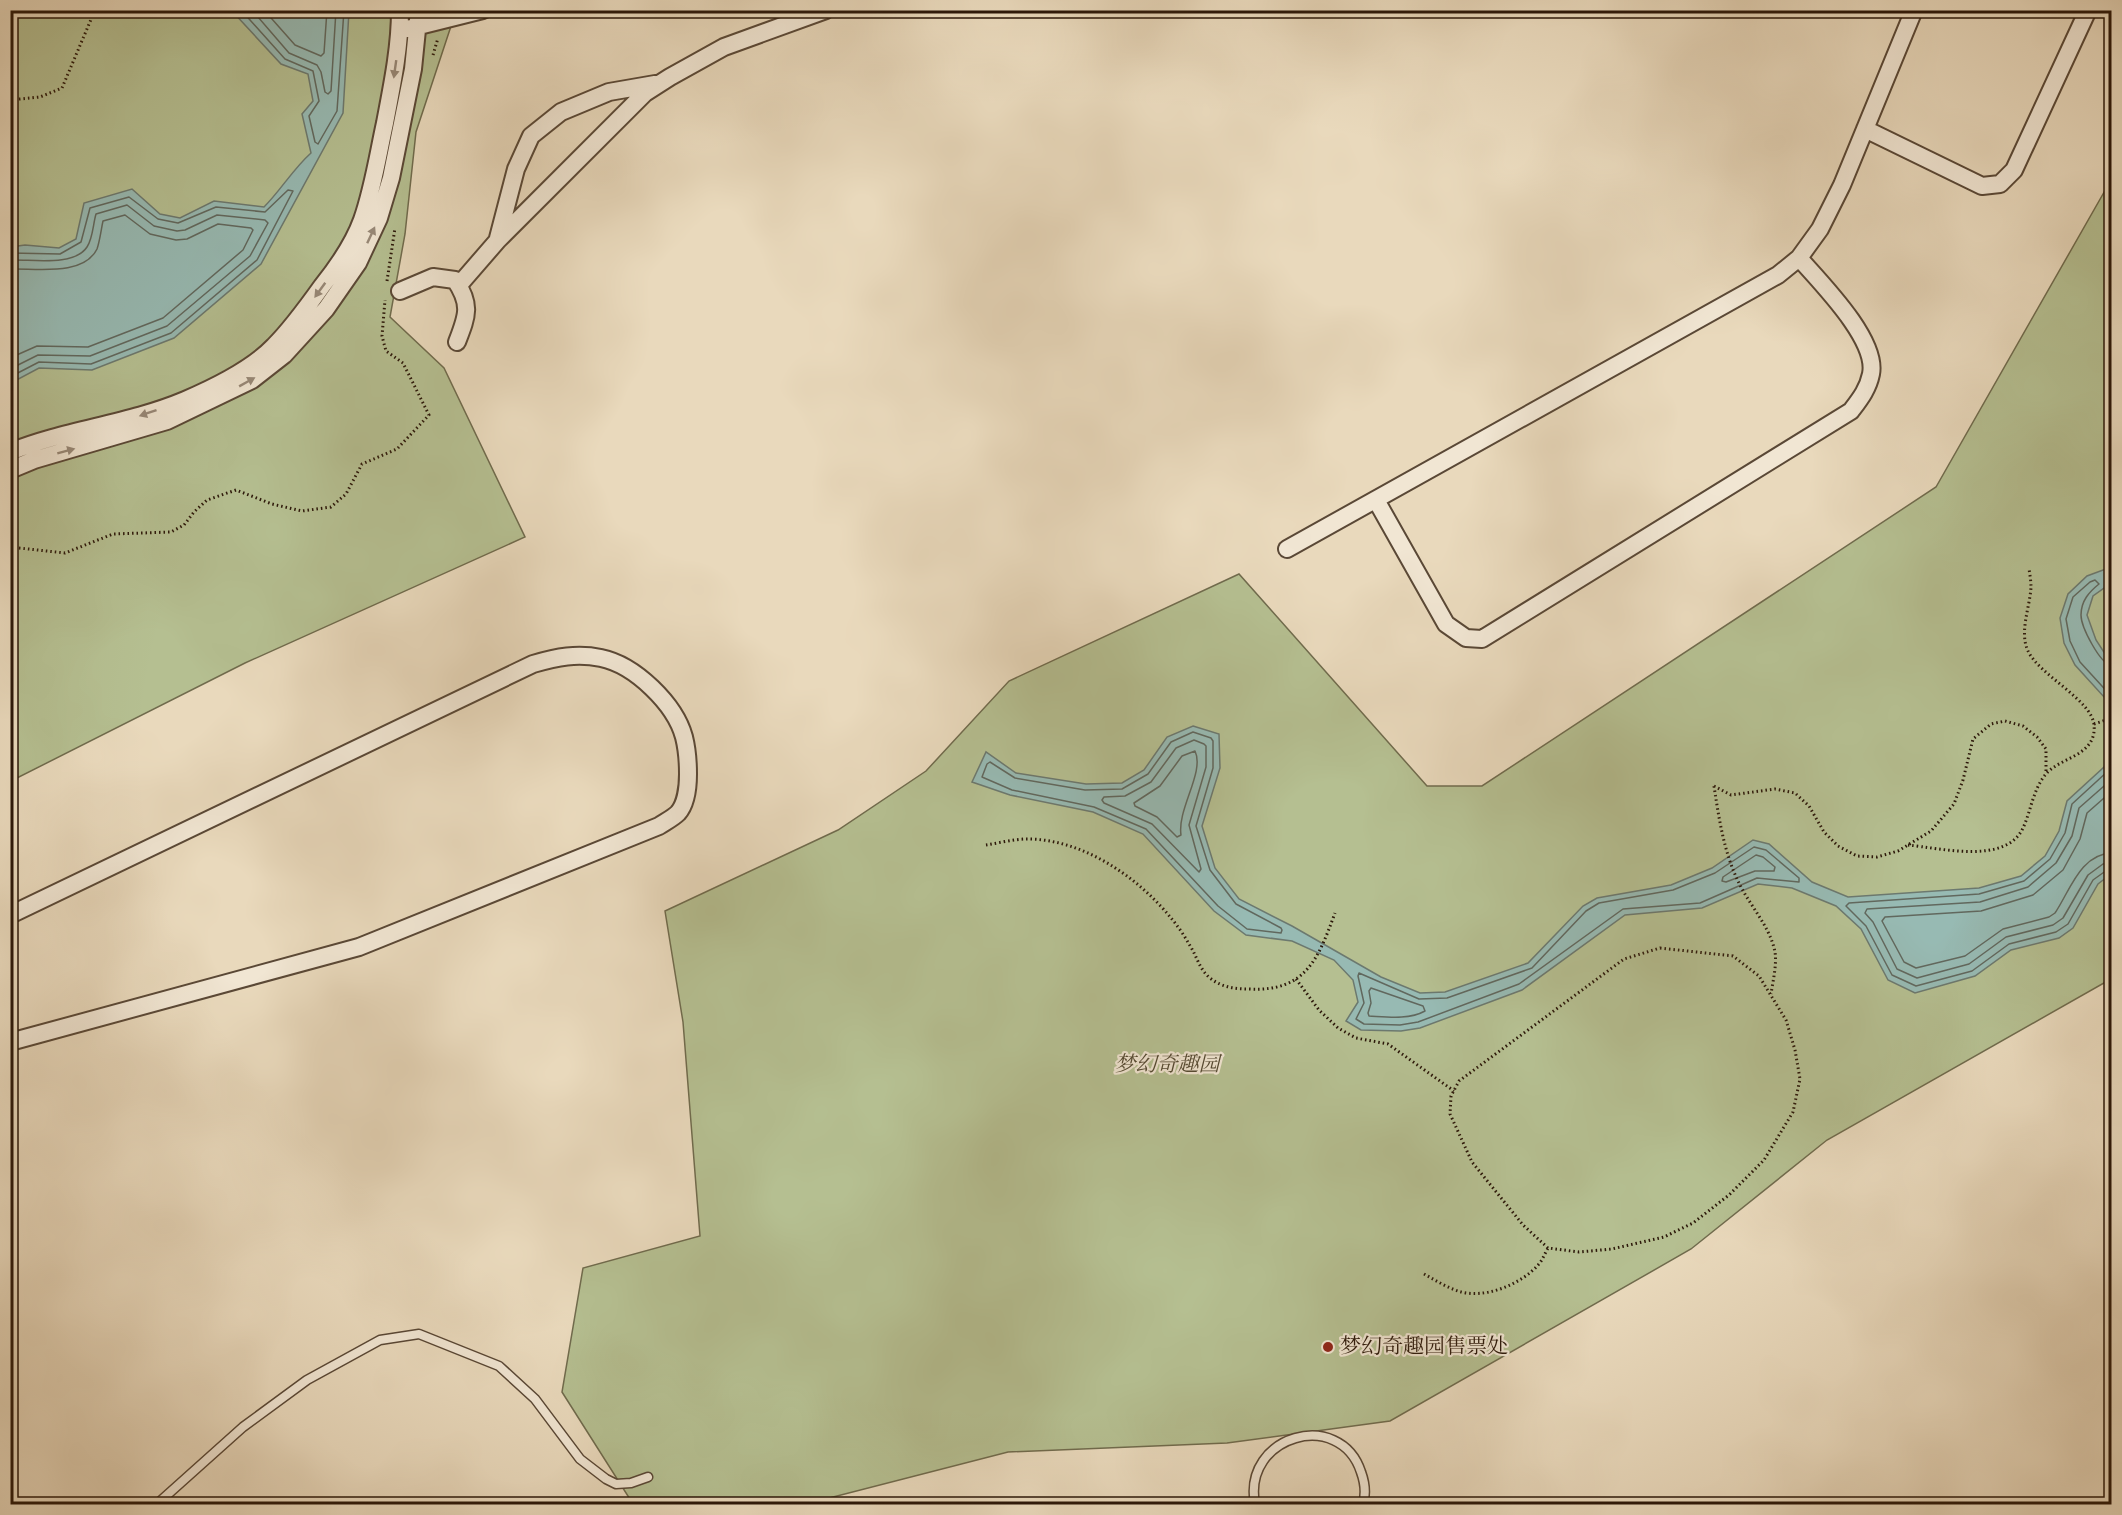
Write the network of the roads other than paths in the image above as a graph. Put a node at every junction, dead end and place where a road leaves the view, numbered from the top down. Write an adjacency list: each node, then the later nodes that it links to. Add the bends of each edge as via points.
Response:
1 (400, 10): 7 (street)
2 (483, 10): 6 (street, via 443,21)
3 (826, 10): 8 (street, via 724,47)
4 (1914, 10): 9 (street)
5 (2088, 10): 9 (street, via 2014,170 2000,184 1982,186)
6 (418, 19): 7 (street); 16 (street, one-way to 6, via 167,421 252,380 284,355 326,309 358,263 379,218 413,69)
7 (400, 31): 15 (street, one-way to 15, via 393,83 362,222 344,257 272,348 239,372 185,400)
8 (658, 84): 10 (street); 10 (street, via 609,92 561,112 531,136 516,169)
9 (1865, 129): 11 (street, via 1820,229)
10 (498, 240): 12 (street)
11 (1799, 258): 17 (street, via 1778,275); 17 (street, via 1857,327 1869,353 1872,372 1866,390 1851,411 1482,639 1466,638 1446,624)
12 (459, 285): 13 (street, via 455,280 433,277); 14 (street, via 467,317)
13 (391, 288)
14 (457, 342)
15 (10, 452)
16 (10, 470)
17 (1376, 500): 18 (street)
18 (1287, 549)
19 (10, 915): 20 (street, via 555,657 603,658 630,669 673,712 684,736 688,787 679,812 659,826 359,947)
20 (10, 1042)
21 (648, 1478): 22 (lane, via 616,1484 606,1479 580,1459 535,1399 499,1366 419,1334 380,1340 307,1380 243,1427)
22 (157, 1504)
23 (1255, 1504): 24 (lane, via 1258,1468 1268,1453 1299,1436 1317,1436 1334,1441 1359,1465 1365,1482)
24 (1363, 1504)

